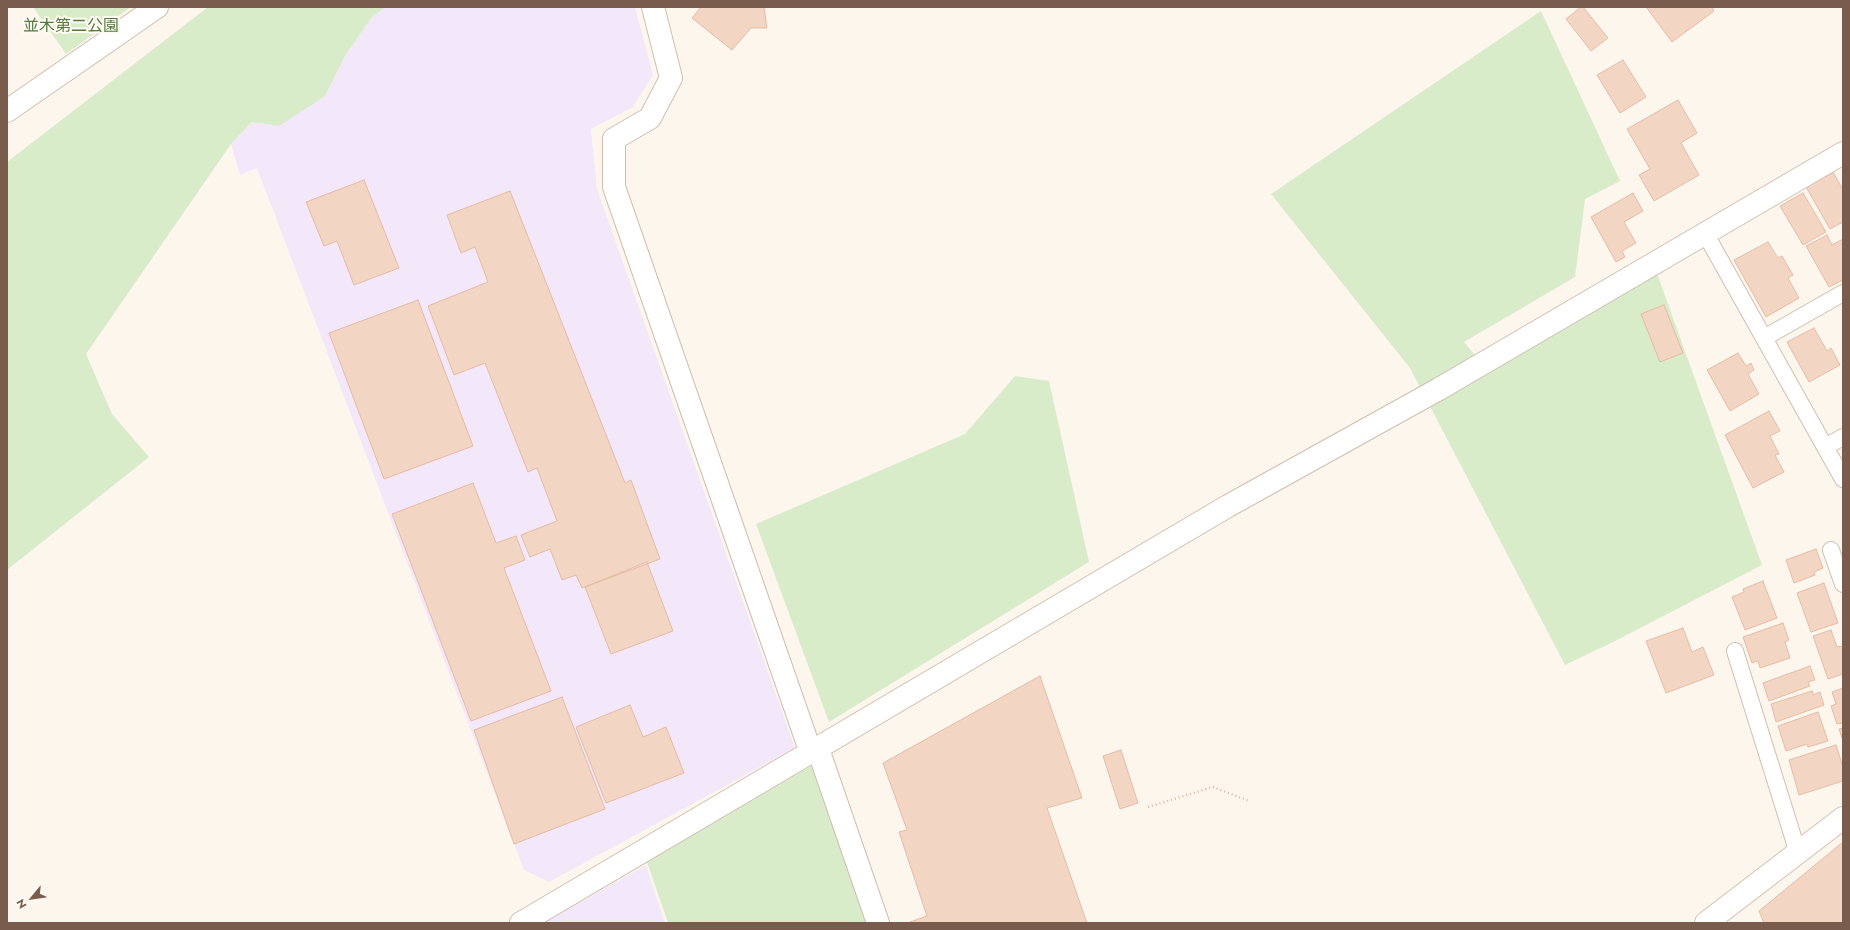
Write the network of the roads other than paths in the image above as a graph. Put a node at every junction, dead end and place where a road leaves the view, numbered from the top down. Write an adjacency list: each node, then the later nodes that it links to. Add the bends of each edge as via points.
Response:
1 (157, 7): 3 (street)
2 (653, 7): 14 (street, via 671,78 650,118 614,139 614,187)
3 (9, 104)
4 (1843, 153): 5 (street)
5 (1705, 233): 7 (lane); 14 (street, via 1439,389 1221,510)
6 (1843, 293): 7 (lane)
7 (1764, 338): 9 (lane)
8 (1843, 437): 9 (lane)
9 (1825, 447): 10 (lane)
10 (1843, 479)
11 (1831, 550): 12 (lane)
12 (1843, 584)
13 (1735, 652): 16 (lane)
14 (814, 751): 17 (street); 18 (street)
15 (1843, 818): 16 (street)
16 (1798, 853): 19 (street)
17 (521, 923)
18 (878, 923)
19 (1706, 923)

